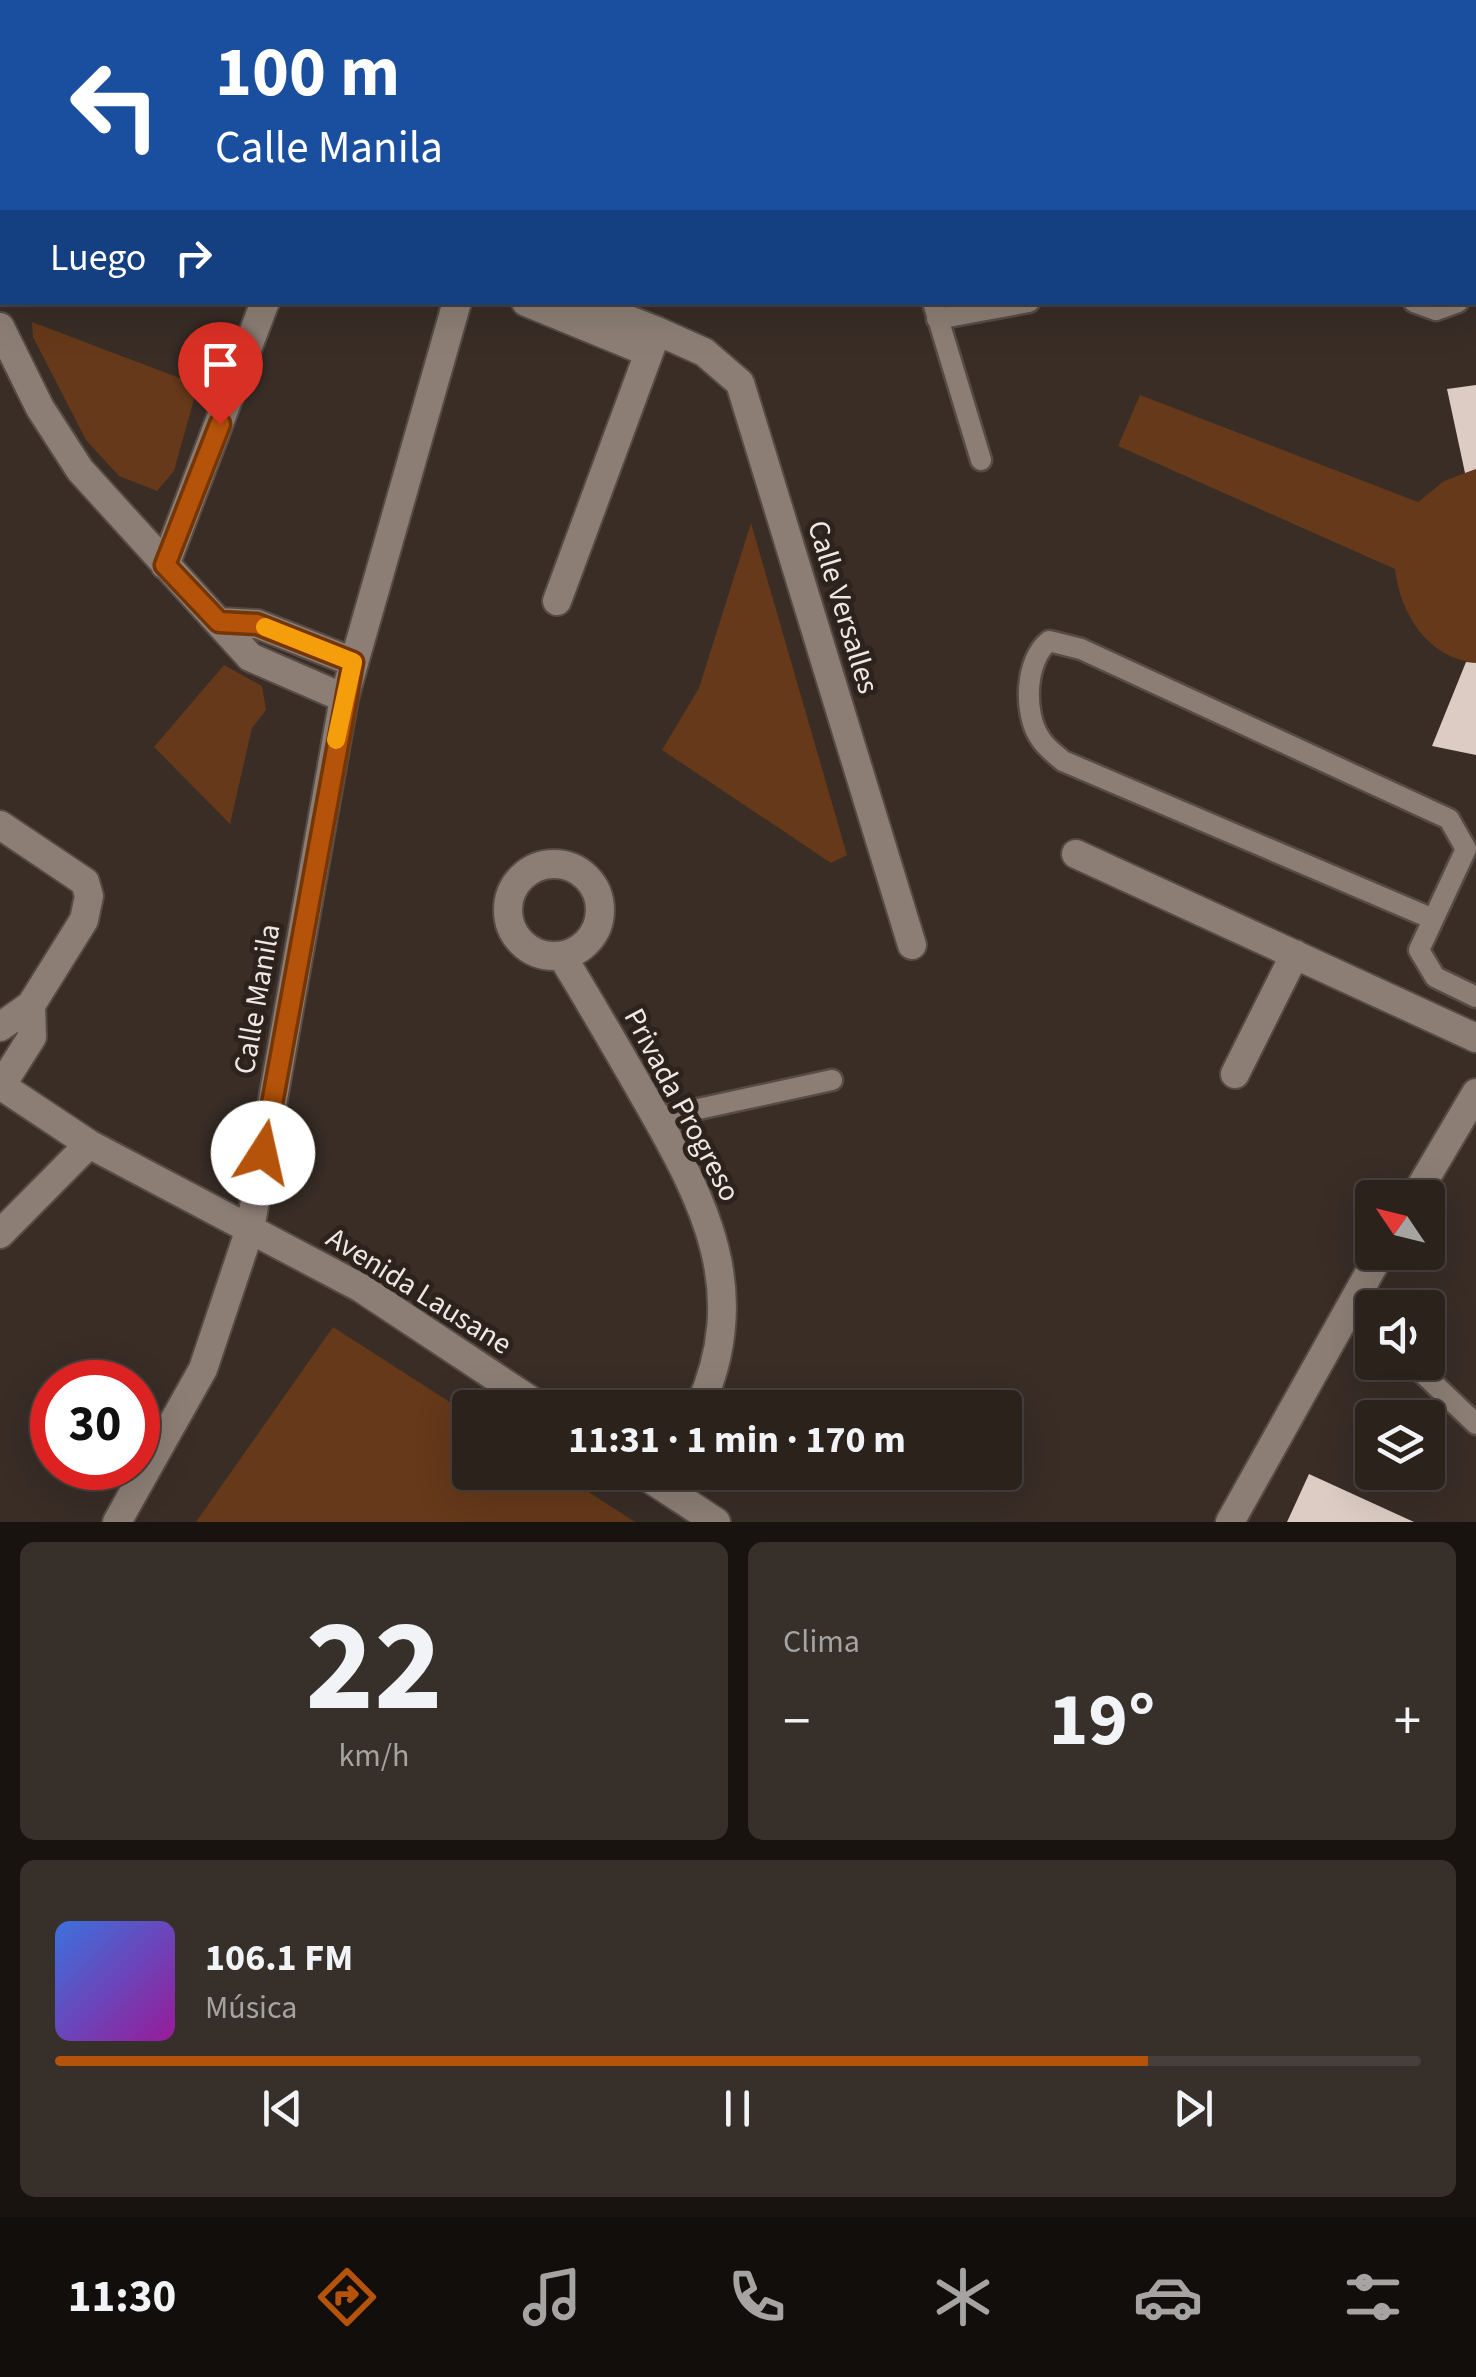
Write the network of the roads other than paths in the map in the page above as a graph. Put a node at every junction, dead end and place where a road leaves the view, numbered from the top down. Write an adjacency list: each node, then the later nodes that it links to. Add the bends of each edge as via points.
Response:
1 (264, 305): 12 (street)
2 (456, 305): 15 (street, Calle Manila)
3 (535, 305): 10 (street, Calle Versalles)
4 (588, 305): 10 (street, Calle Versalles)
5 (997, 305): 8 (lane)
6 (1422, 305): 7 (lane)
7 (1450, 305)
8 (935, 311): 11 (lane)
9 (0, 327): 12 (street, via 80,470)
10 (652, 342): 13 (street); 20 (street, Calle Versalles, via 713,358 740,382)
11 (981, 460)
12 (165, 565): 14 (street)
13 (556, 601)
14 (219, 622): 15 (street, via 257,624); 16 (street, via 250,657)
15 (353, 662): 16 (street, Calle Manila)
16 (344, 698): 34 (street, Calle Manila)
17 (0, 825): 24 (street, via 85,882 90,896 84,920)
18 (1076, 854): 21 (street)
19 (1433, 920): 19 (lane, via 1466,849 1448,819 1081,649 1049,641 1038,650 1030,720 1063,761); 23 (lane, via 1419,950 1424,963 1435,977)
20 (912, 945)
21 (1295, 954): 26 (street); 27 (street)
22 (562, 956): 31 (street, Privada Progreso)
23 (1476, 996)
24 (32, 1005): 25 (street); 29 (street, via 32,1036)
25 (0, 1028)
26 (1476, 1038)
27 (1235, 1074)
28 (832, 1080): 31 (lane)
29 (1, 1085): 32 (street, Avenida Lausane)
30 (1476, 1093): 33 (street)
31 (657, 1118): 39 (street, Privada Progreso, via 697,1193 723,1286 722,1336)
32 (89, 1144): 34 (street, Avenida Lausane); 35 (street)
33 (1425, 1180)
34 (250, 1229): 38 (street, Avenida Lausane, via 361,1288); 42 (street, Calle Manila, via 203,1369)
35 (0, 1234)
36 (1371, 1270): 44 (street)
37 (1430, 1380): 40 (lane)
38 (515, 1390)
39 (705, 1390)
40 (1476, 1424)
41 (672, 1490): 43 (street)
42 (117, 1522)
43 (716, 1522)
44 (1230, 1522)

